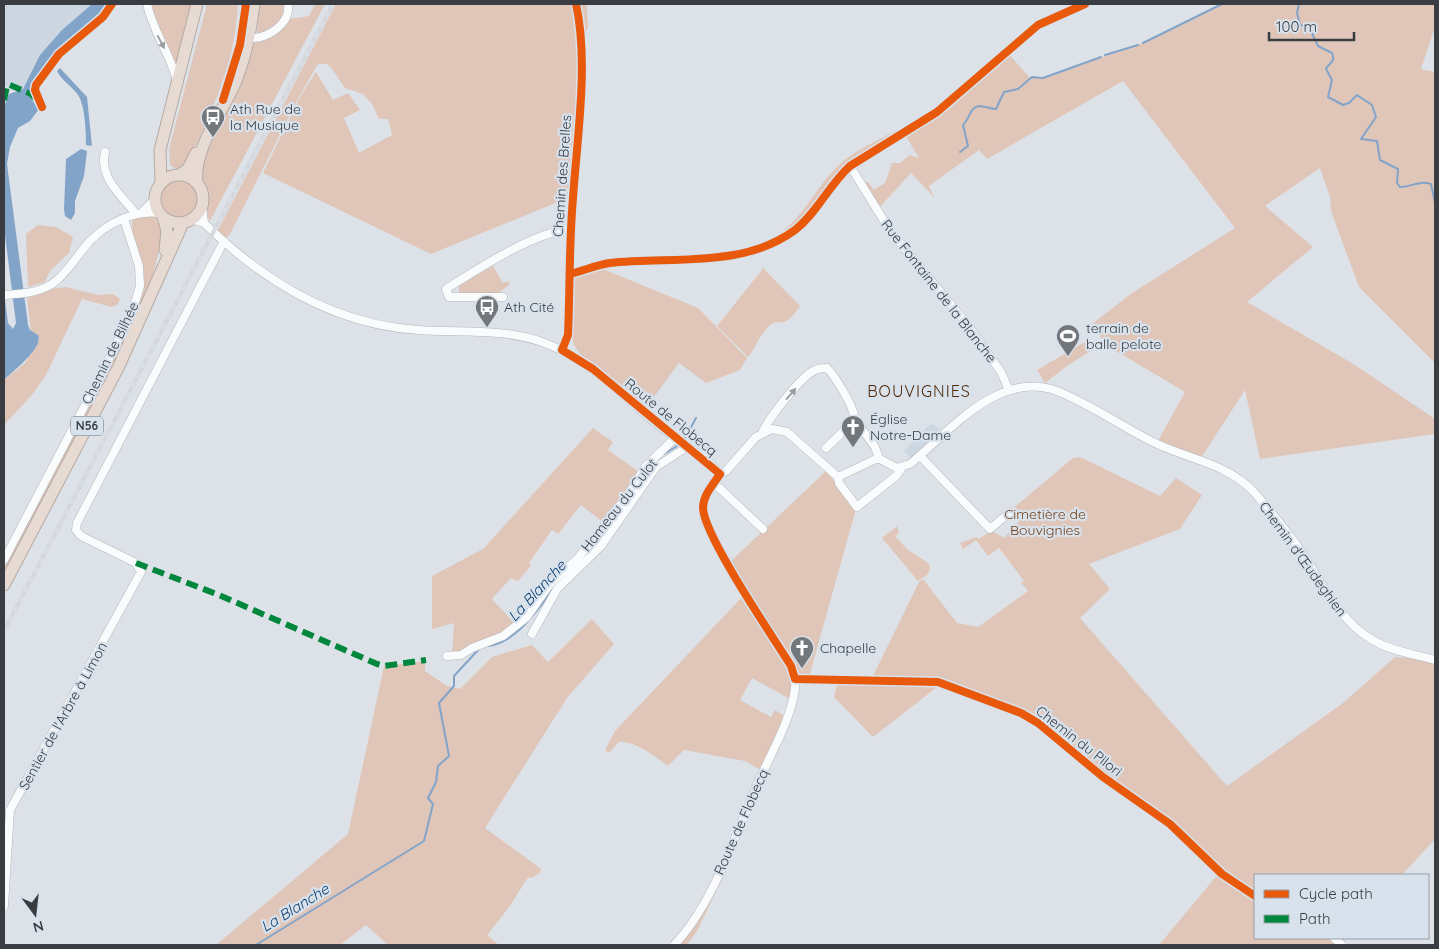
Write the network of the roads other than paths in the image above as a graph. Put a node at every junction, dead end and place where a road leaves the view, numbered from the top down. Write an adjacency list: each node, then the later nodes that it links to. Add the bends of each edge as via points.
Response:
1 (147, 4): 10 (street, one-way to 10, via 151,24)
2 (196, 4): 10 (highway)
3 (202, 4): 13 (highway, via 164,150 166,167)
4 (246, 4): 13 (highway, via 230,81 190,165)
5 (254, 4): 9 (highway)
6 (288, 4): 9 (street, via 286,19 277,28 264,36)
7 (576, 4): 23 (street, Chemin des Brelles, via 580,28 580,95)
8 (1085, 4): 12 (street, via 1038,26 941,109)
9 (250, 38): 15 (highway, via 235,84 199,158)
10 (177, 80): 14 (highway, via 160,150)
11 (105, 152): 18 (street, via 103,164 111,185)
12 (850, 166): 26 (street, via 799,226 766,245 728,256 605,264); 30 (street, Rue Fontaine de la Blanche, via 891,232 967,324 1001,372)
13 (177, 175): 14 (highway); 15 (highway, via 189,177)
14 (161, 182): 16 (highway)
15 (197, 183): 17 (highway, via 203,197)
16 (154, 200): 18 (street); 19 (highway, N56)
17 (202, 207): 21 (highway, N56); 22 (street)
18 (139, 213): 19 (street); 20 (street)
19 (161, 215): 21 (highway, via 172,222); 25 (highway, N56, via 167,238)
20 (124, 219): 27 (street, via 97,235 61,276 44,288); 43 (street, Chemin de Bilhée, via 139,266 140,286 135,302 107,363)
21 (185, 222): 22 (street); 25 (highway, N56)
22 (204, 223): 24 (street, Route de Flobecq)
23 (571, 228): 26 (street, Chemin des Brelles); 28 (street, via 556,231 496,258 446,289 449,297)
24 (224, 241): 29 (street, Route de Flobecq, via 267,277 355,319 411,330 520,336); 50 (street, Sentier de l'Arbre à Limon, via 77,523 76,530 81,536 136,563 141,569 139,579 10,810)
25 (163, 264): 44 (highway, N56, via 118,368)
26 (570, 274): 29 (street, Chemin des Brelles, via 568,335)
27 (4, 296)
28 (503, 297)
29 (562, 350): 33 (street, Route de Flobecq, via 593,370)
30 (1009, 390): 35 (street, Chemin d'Œudeghien, via 989,399); 47 (street, Chemin d'Œudeghien, via 1031,386 1055,390 1155,443 1214,465 1233,476 1252,490 1283,527 1341,612 1360,632 1395,650)
31 (855, 420): 32 (street, one-way to 31, via 771,416 808,374 817,369 827,368 832,373); 34 (street); 36 (street)
32 (762, 433): 38 (street); 39 (street, via 772,429 787,432)
33 (681, 443): 38 (street, Route de Flobecq); 45 (street, via 656,467 601,546 557,589); 46 (street, Hameau du Culot, via 645,467 628,495 589,544 550,584 527,617 503,636 461,655)
34 (826, 448)
35 (920, 456): 37 (street, Chemin d'Œudeghien); 41 (street, via 990,529)
36 (879, 458): 37 (street); 39 (street)
37 (902, 468): 39 (street, Chemin d'Œudeghien, via 857,507)
38 (720, 474): 40 (street, Route de Flobecq)
39 (838, 477)
40 (714, 483): 42 (street); 48 (street, Route de Flobecq, via 704,499 704,518 791,666)
41 (1010, 512)
42 (763, 529)
43 (4, 560)
44 (4, 585)
45 (532, 634)
46 (448, 656)
47 (1435, 660)
48 (795, 679): 49 (street, Chemin du Pilori, via 938,682 1021,713 1038,723 1103,778 1170,824 1216,869); 51 (street, Route de Flobecq, via 786,718 720,869 700,909)
49 (1254, 895)
50 (4, 906)
51 (674, 945)

